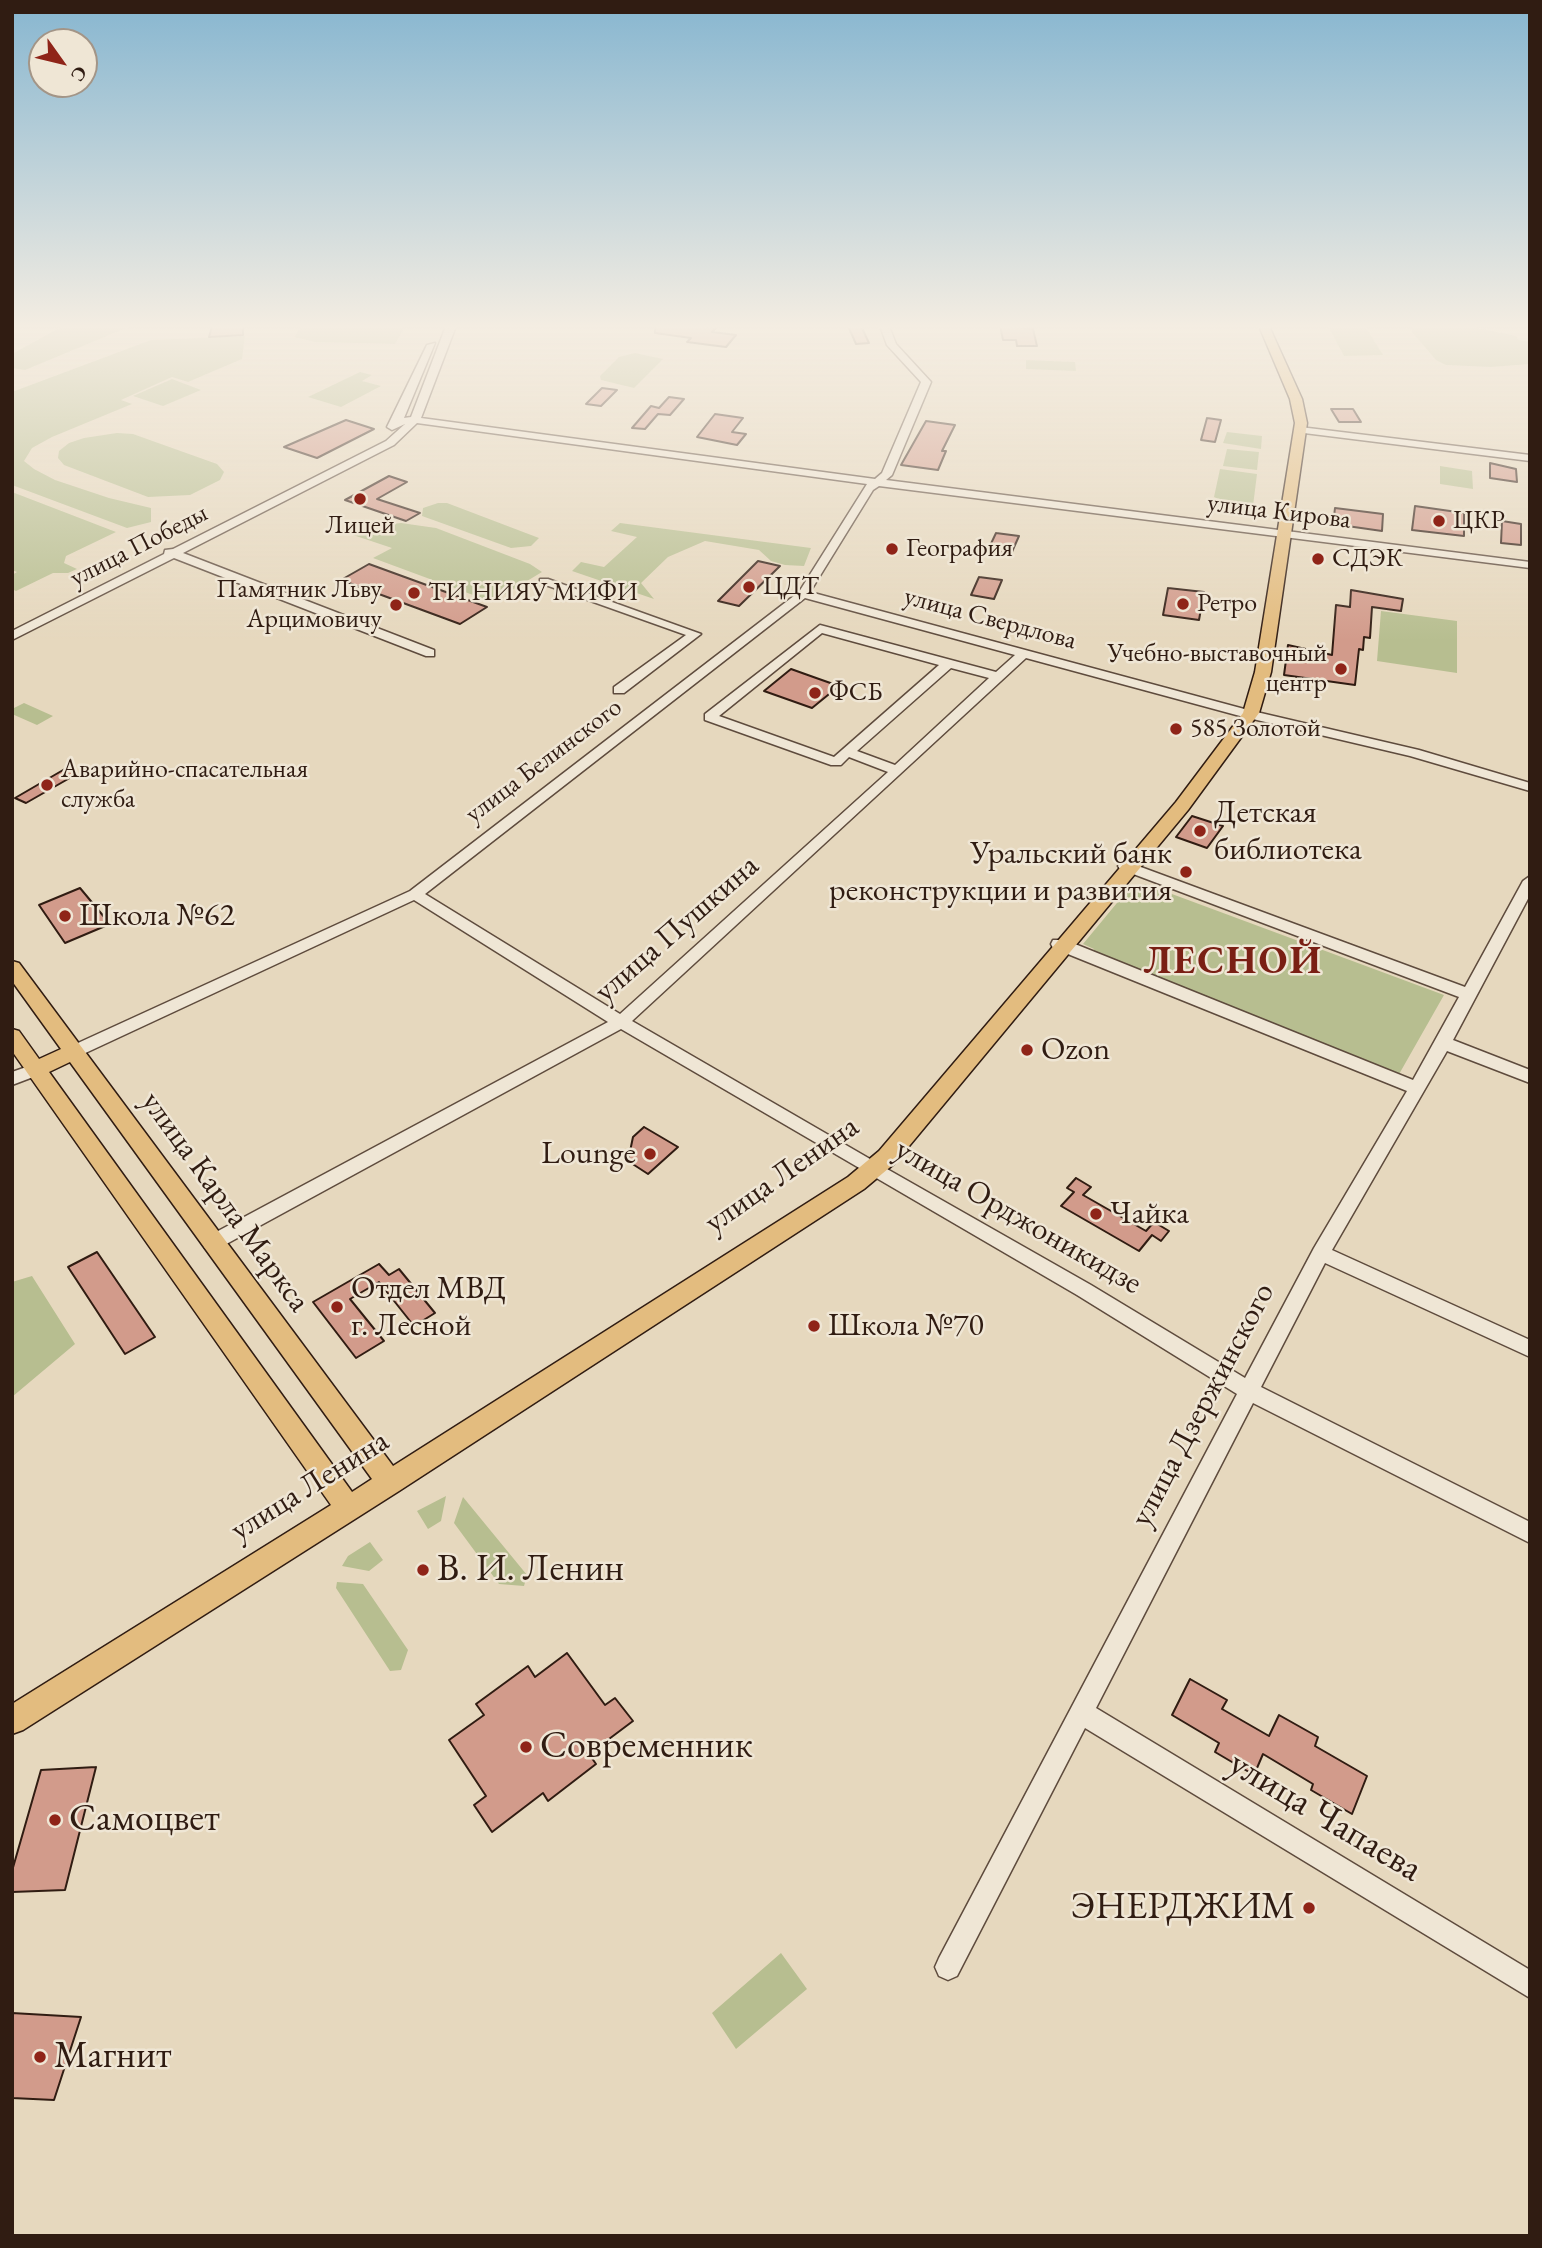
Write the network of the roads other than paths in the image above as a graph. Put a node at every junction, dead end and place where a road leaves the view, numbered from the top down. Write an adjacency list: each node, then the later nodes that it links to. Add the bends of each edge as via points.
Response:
1 (1297, 430): 9 (main road)
2 (388, 431): 10 (street, улица Победы, via 380,440)
3 (404, 431): 10 (street, улица Победы, via 390,443)
4 (490, 431): 8 (street, улица Кирова)
5 (905, 431): 8 (street, улица Белинского, via 887,475)
6 (1305, 431): 7 (street)
7 (1530, 458)
8 (879, 482): 9 (street, улица Кирова); 13 (street, улица Белинского, via 869,488)
9 (1280, 535): 11 (street, улица Кирова); 21 (main road, улица Ленина, via 1263,672)
10 (169, 552): 14 (street, улица Победы); 15 (street, улица Победы); 16 (street)
11 (1530, 565)
12 (544, 581): 20 (street, via 695,634)
13 (803, 594): 17 (street, улица Свердлова); 27 (street, улица Белинского)
14 (12, 626)
15 (12, 636)
16 (430, 653)
17 (1024, 654): 19 (street, улица Пушкина); 21 (street, улица Свердлова)
18 (948, 664): 19 (street); 22 (street); 22 (street, via 820,629 710,717 836,762)
19 (998, 677): 23 (street, улица Пушкина)
20 (619, 690)
21 (1247, 714): 24 (street, улица Свердлова); 25 (main road, улица Ленина, via 1180,806)
22 (847, 752): 23 (street)
23 (898, 771): 31 (street, улица Пушкина)
24 (1530, 787)
25 (1128, 867): 28 (main road, улица Ленина); 30 (street)
26 (1530, 881): 30 (street, улица Дзержинского)
27 (415, 894): 31 (street, улица Орджоникидзе); 34 (street, улица Белинского)
28 (1062, 946): 38 (street); 39 (main road, улица Ленина)
29 (12, 967): 34 (main road, улица Карла Маркса)
30 (1469, 995): 33 (street, улица Дзержинского)
31 (621, 1022): 39 (street, улица Орджоникидзе); 40 (street, улица Пушкина)
32 (12, 1036): 35 (main road)
33 (1443, 1043): 36 (street); 38 (street, улица Дзержинского)
34 (73, 1052): 35 (main road, улица Белинского); 40 (main road, улица Карла Маркса)
35 (35, 1070): 37 (street, улица Белинского); 45 (main road)
36 (1530, 1077)
37 (12, 1079)
38 (1417, 1088): 41 (street, улица Дзержинского)
39 (869, 1167): 43 (street, улица Орджоникидзе); 44 (main road, улица Ленина)
40 (212, 1243): 44 (main road, улица Карла Маркса)
41 (1321, 1253): 42 (street); 43 (street, улица Дзержинского)
42 (1530, 1349)
43 (1248, 1390): 46 (street, улица Орджоникидзе); 47 (street, улица Дзержинского)
44 (387, 1479): 45 (main road, улица Ленина)
45 (347, 1506): 48 (main road, улица Ленина)
46 (1530, 1533)
47 (1081, 1712): 49 (street, улица Дзержинского); 50 (street, улица Чапаева)
48 (13, 1717)
49 (948, 1967)
50 (1530, 1985)

